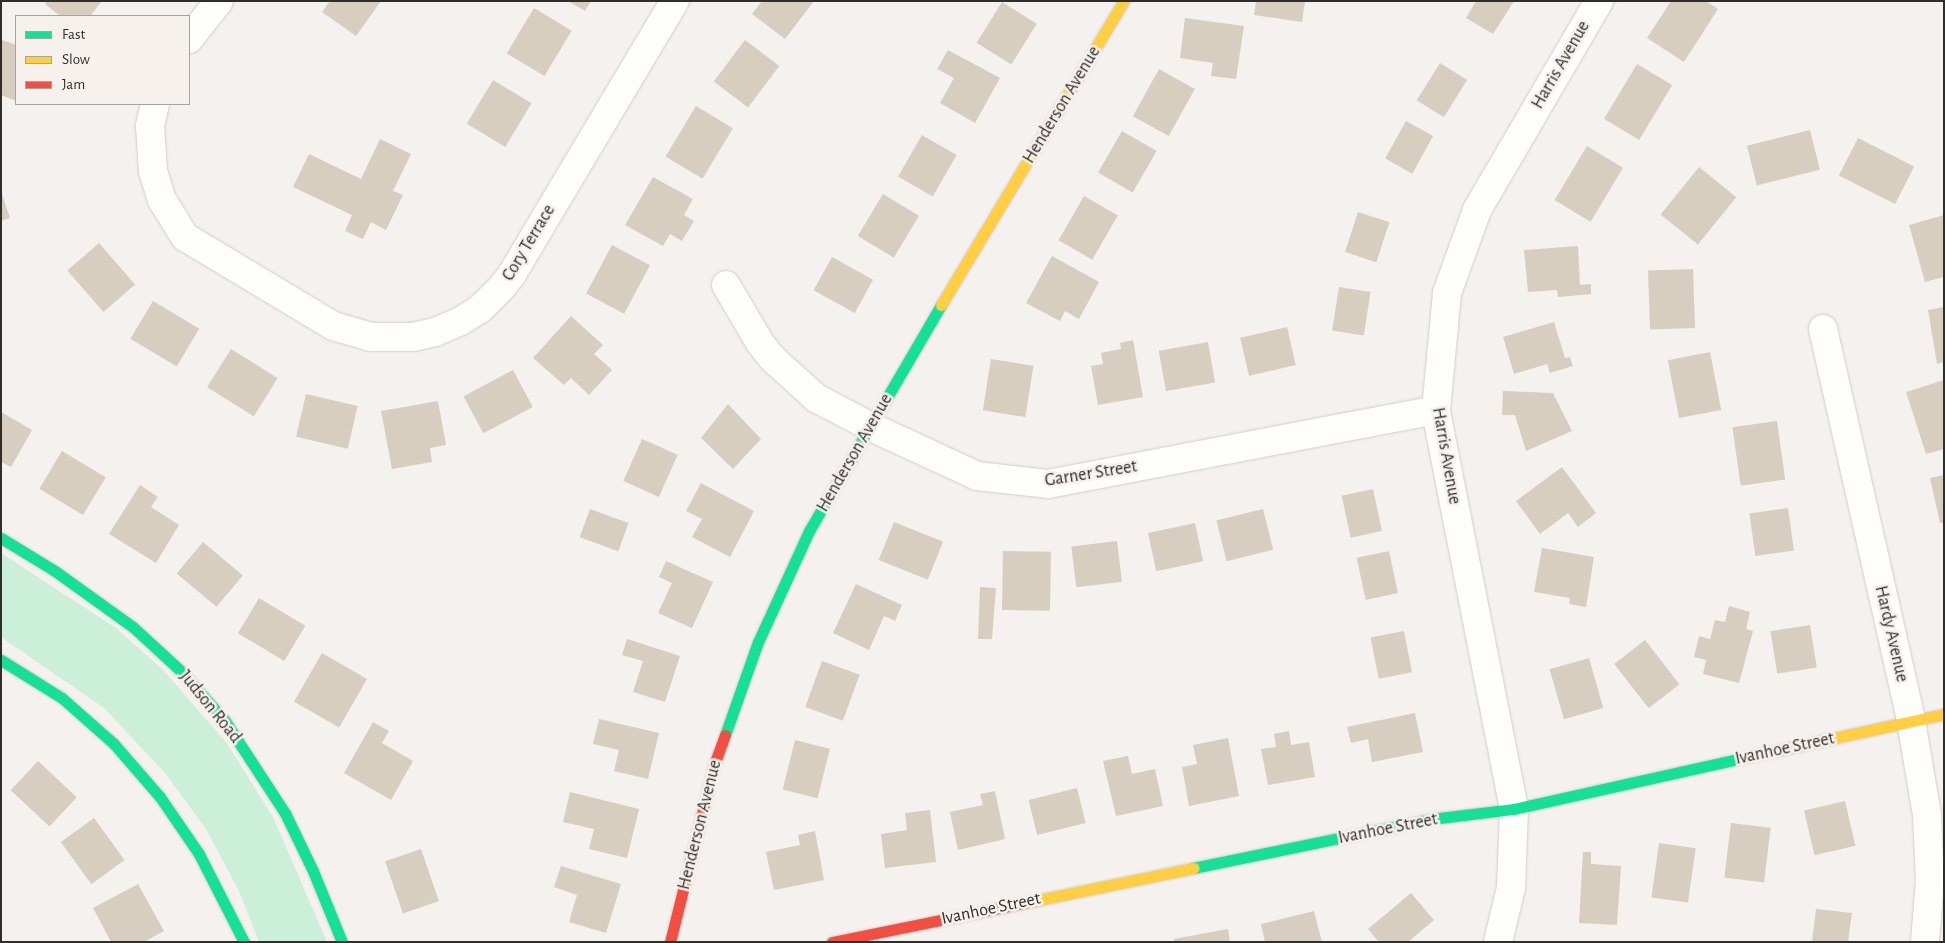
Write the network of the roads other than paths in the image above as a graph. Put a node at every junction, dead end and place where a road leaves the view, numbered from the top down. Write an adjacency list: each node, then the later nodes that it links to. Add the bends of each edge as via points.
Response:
1 (219, 1): 5 (street)
2 (675, 1): 6 (street, Cory Terrace, via 502,287 480,309 459,322 413,337 371,338 333,326 185,237 162,200 153,171 150,126)
3 (1124, 1): 10 (street, Henderson Avenue)
4 (1599, 1): 9 (street, Harris Avenue, via 1477,210 1447,293)
5 (190, 38)
6 (155, 105)
7 (726, 285): 10 (street, Garner Street, via 760,343 786,372 816,398)
8 (1823, 329): 14 (street, Hardy Avenue)
9 (1436, 410): 10 (street, Garner Street, via 1048,484 977,476); 15 (street, Harris Avenue)
10 (869, 426): 19 (street, Henderson Avenue, via 809,531 758,642 714,765)
11 (1, 538): 18 (street, Judson Road, via 133,626 182,672 225,721 285,813)
12 (1, 660): 17 (street, via 62,698 114,744 160,797 199,854)
13 (1944, 714): 14 (street, Ivanhoe Street)
14 (1910, 721): 15 (street, Ivanhoe Street); 22 (street, Hardy Avenue, via 1927,815 1930,880)
15 (1514, 809): 16 (street, Ivanhoe Street, via 1431,819); 21 (street, Harris Avenue, via 1511,888)
16 (889, 936): 20 (street, Ivanhoe Street)
17 (244, 942)
18 (342, 942)
19 (670, 942)
20 (832, 942)
21 (1498, 942)
22 (1925, 942)

